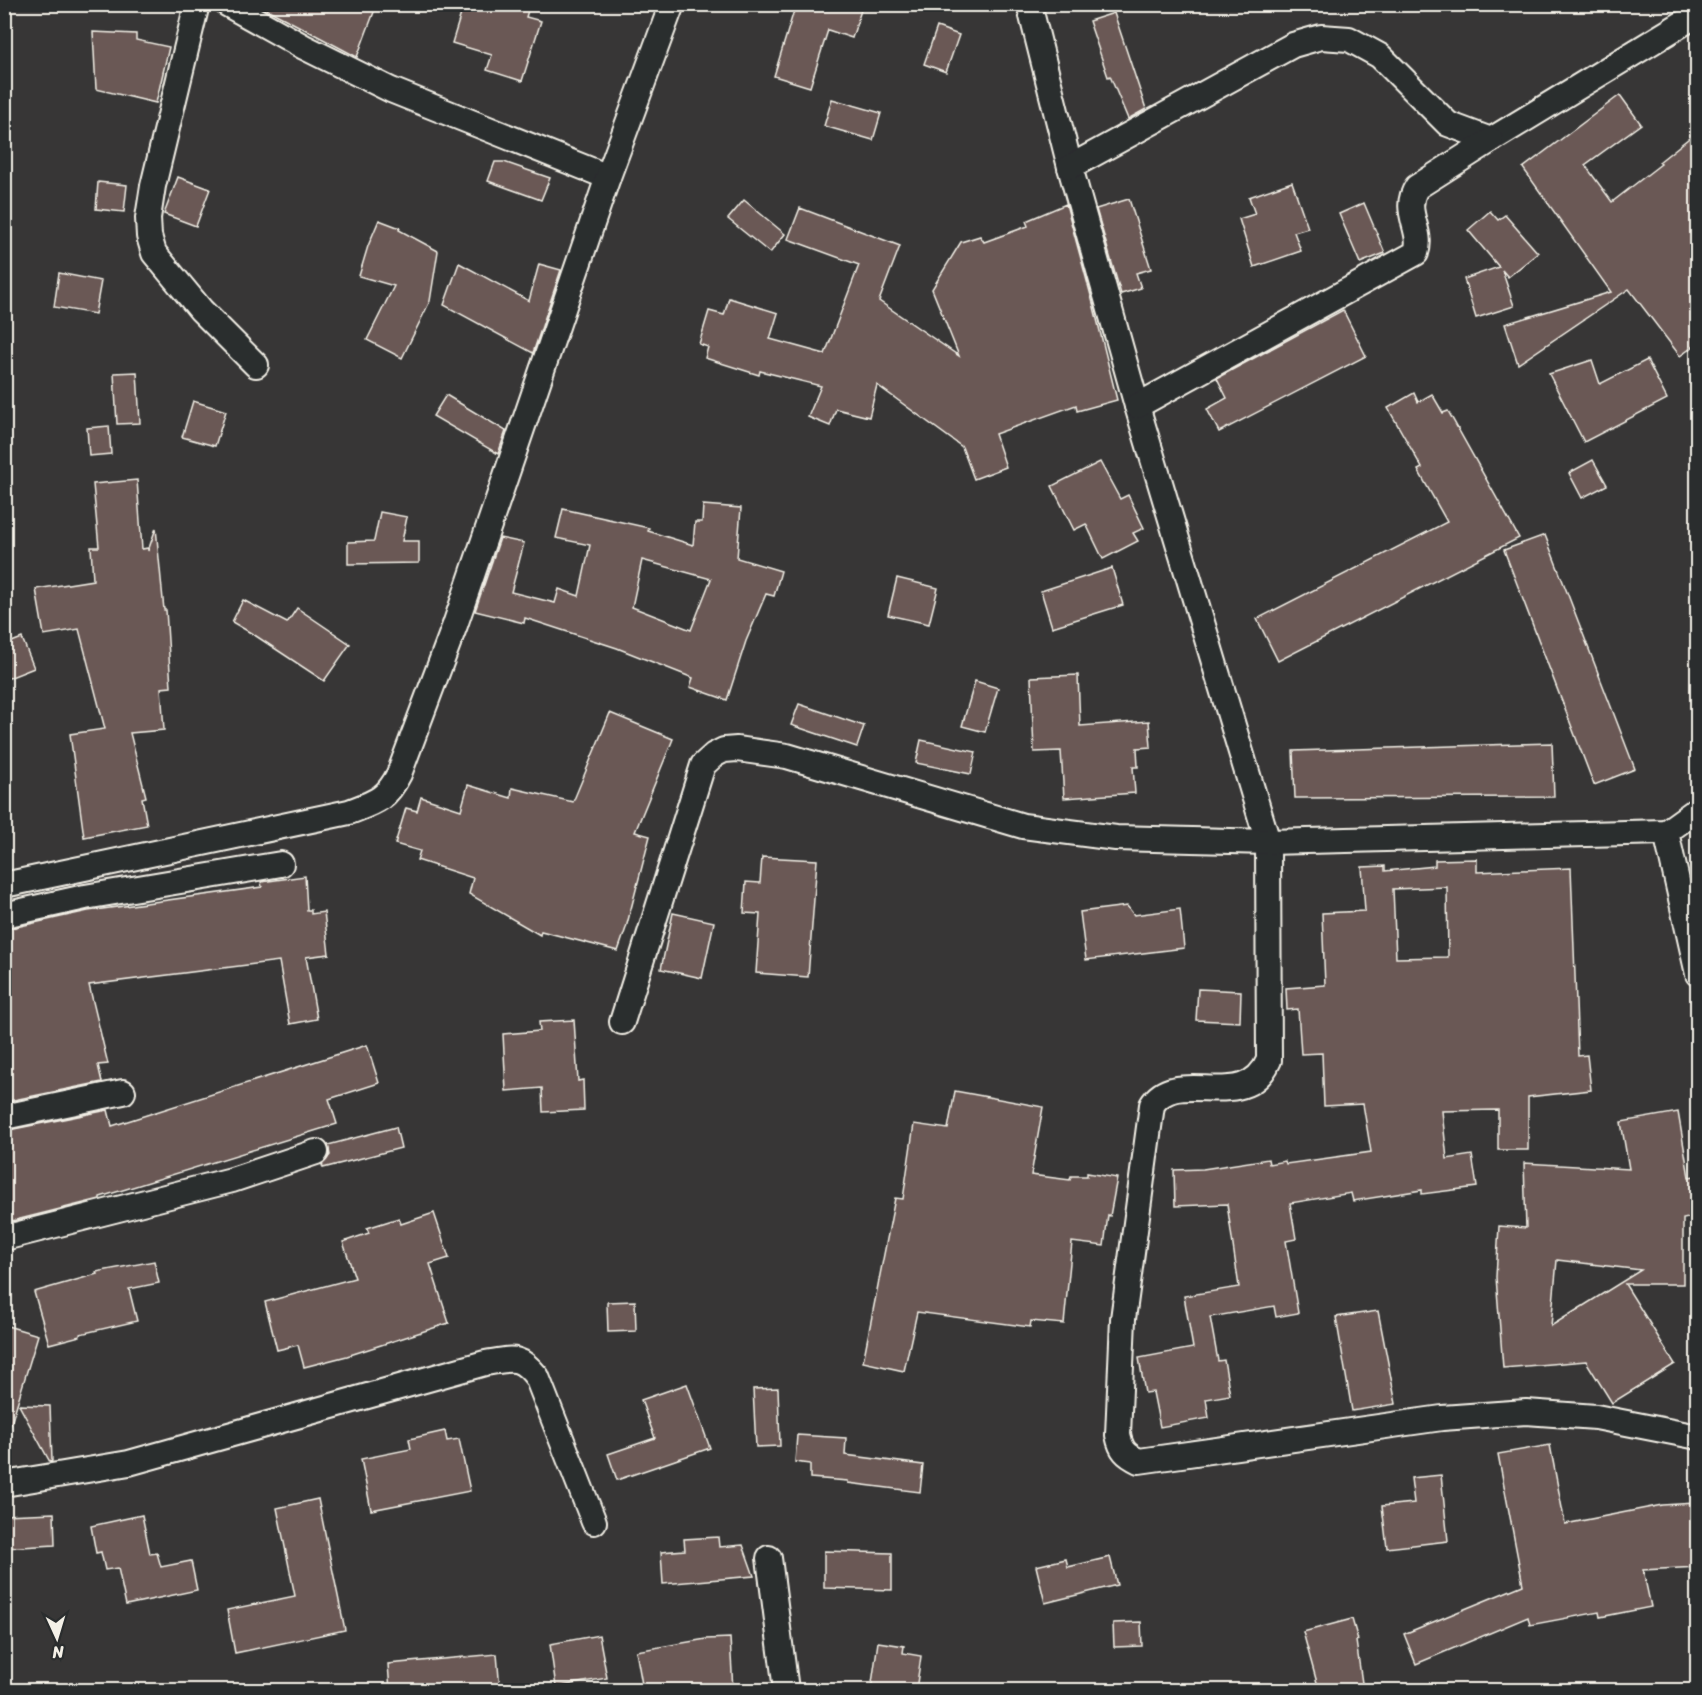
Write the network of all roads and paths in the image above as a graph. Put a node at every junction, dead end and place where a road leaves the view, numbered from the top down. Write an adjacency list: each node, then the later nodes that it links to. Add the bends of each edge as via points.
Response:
1 (197, 4): 9 (street, via 153,186 149,236 154,253 201,310)
2 (226, 4): 8 (street, via 391,90)
3 (672, 4): 8 (street)
4 (1029, 4): 7 (street)
5 (1698, 14): 6 (street)
6 (1491, 140): 7 (street, via 1448,124 1380,56 1349,39 1321,37 1293,45); 10 (street, via 1417,187 1411,196 1419,246 1416,253)
7 (1070, 167): 10 (street)
8 (608, 177): 15 (street, via 455,625 391,791 349,812)
9 (256, 365)
10 (1137, 406): 13 (street)
11 (1698, 808): 12 (street)
12 (1665, 832): 13 (street); 17 (street)
13 (1268, 842): 18 (street, via 1116,838 1023,825 787,756 724,750 703,765); 23 (street, via 1269,1060 1264,1072 1242,1087 1170,1090 1157,1096 1152,1105 1123,1319 1118,1435 1126,1455 1139,1461 1442,1418 1526,1412 1596,1417)
14 (281, 864): 16 (street, via 84,897)
15 (4, 885)
16 (4, 915)
17 (1698, 974)
18 (622, 1022)
19 (123, 1092): 20 (street)
20 (4, 1117)
21 (316, 1152): 22 (street, via 232,1180)
22 (4, 1238)
23 (1698, 1437)
24 (4, 1484): 25 (street, via 129,1463 485,1364 518,1359 537,1377)
25 (594, 1522)
26 (769, 1558): 27 (street)
27 (786, 1690)

